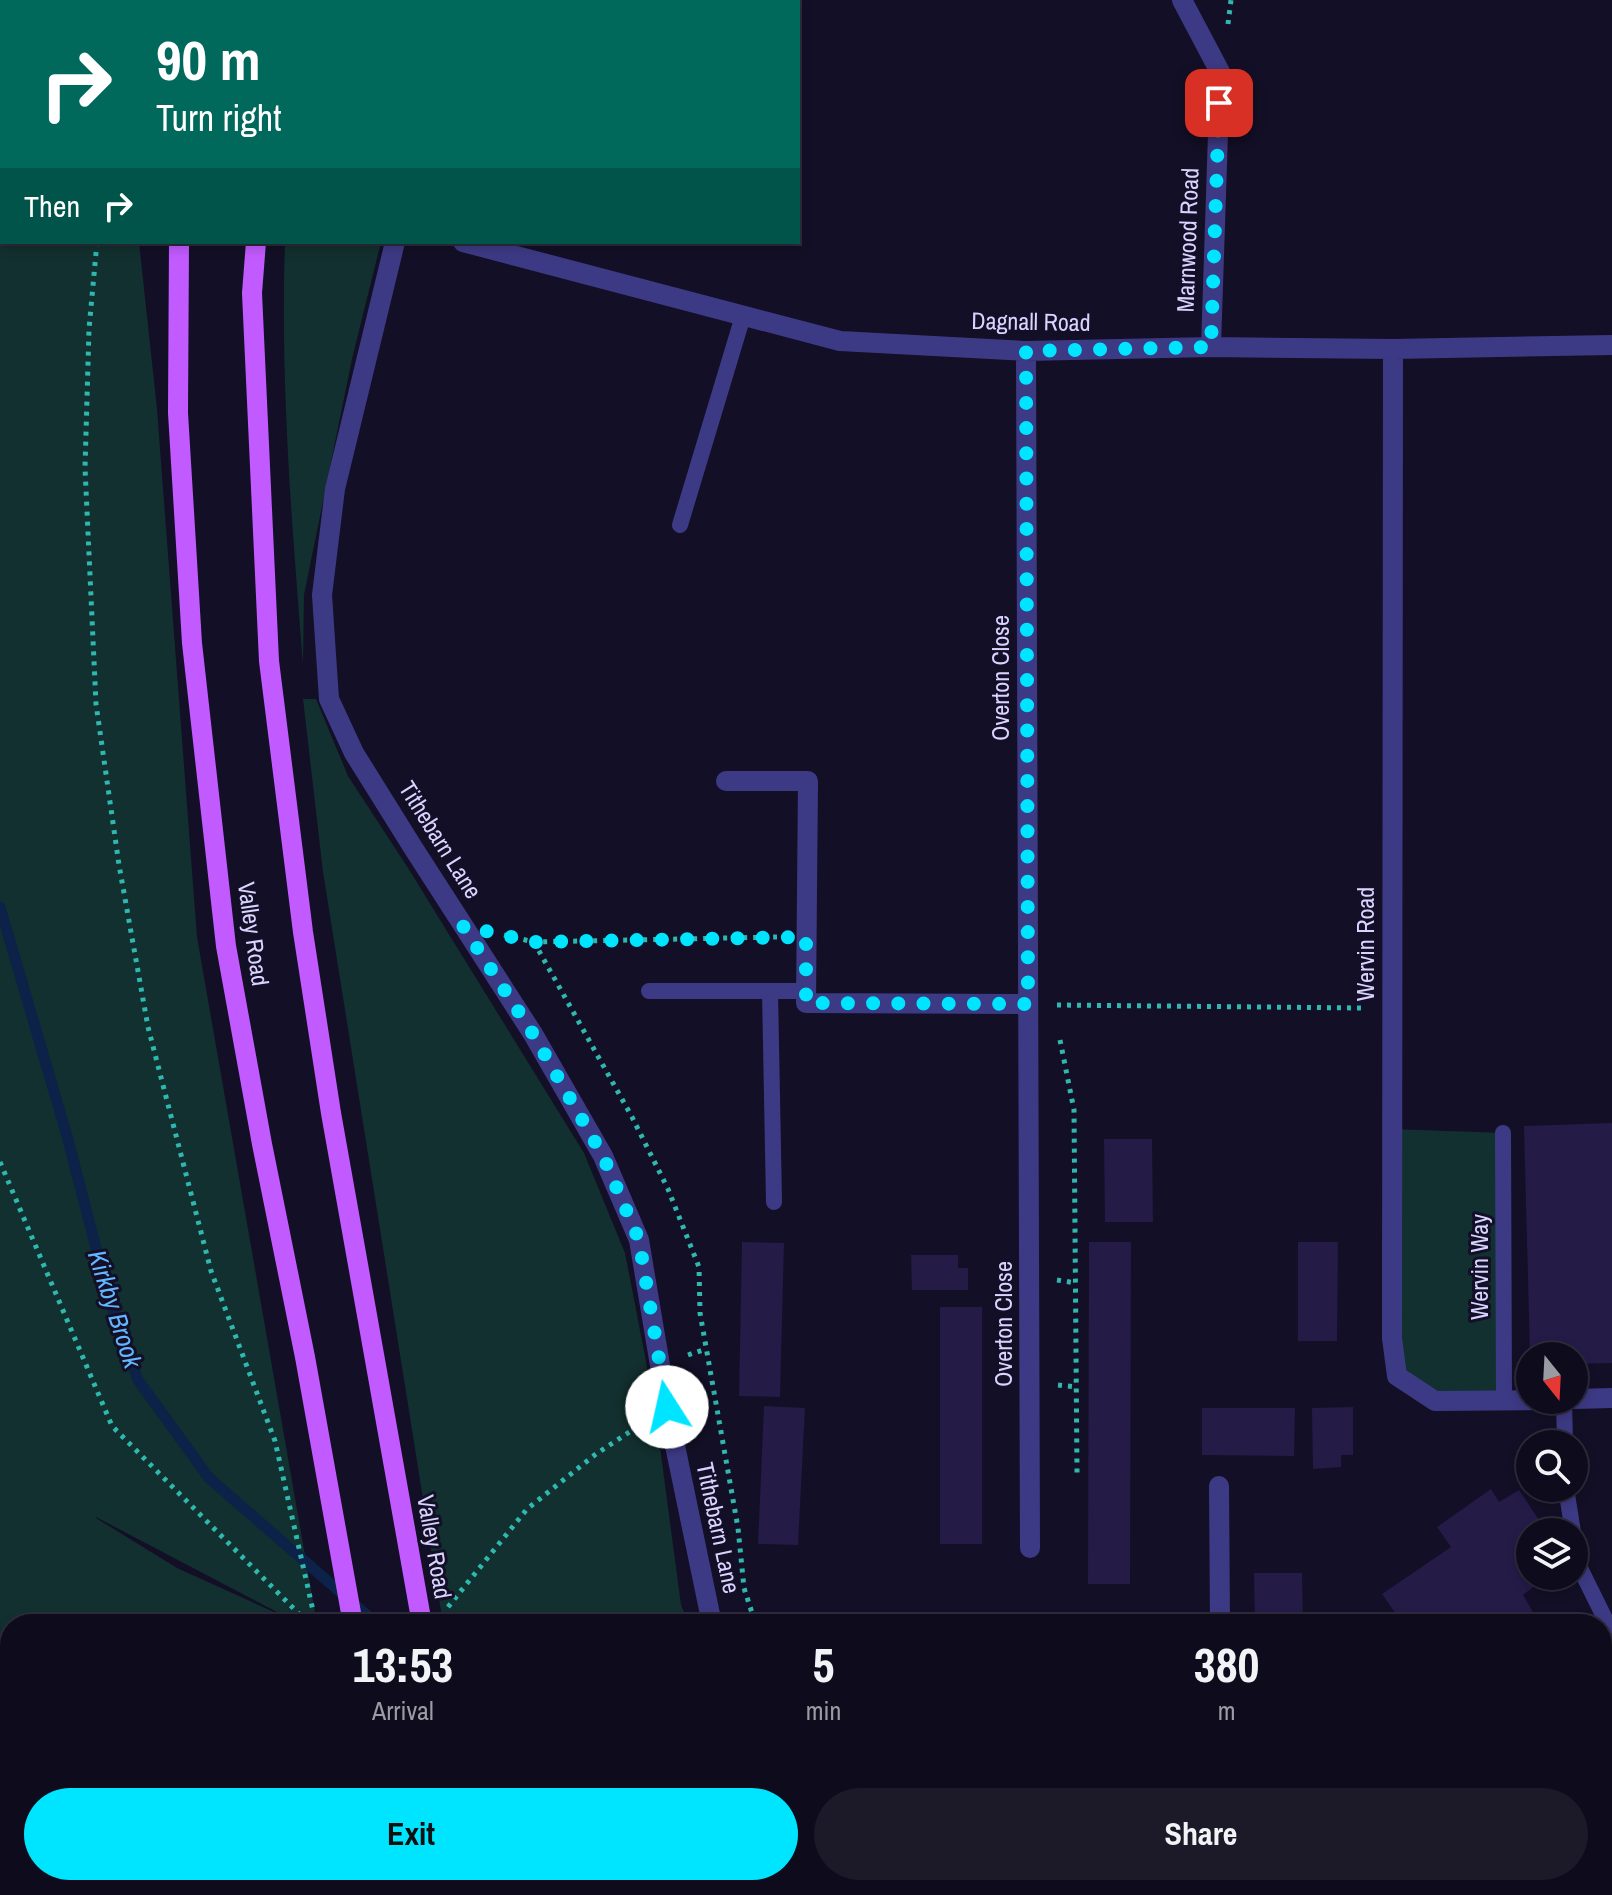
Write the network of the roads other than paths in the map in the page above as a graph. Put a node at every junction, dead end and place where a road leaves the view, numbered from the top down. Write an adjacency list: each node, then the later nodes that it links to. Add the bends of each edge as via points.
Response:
1 (1182, 0): 8 (street, Marnwood Road, via 1220,72)
2 (179, 244): 26 (main road, Valley Road, via 178,413 192,643 226,946)
3 (256, 244): 27 (main road, Valley Road, via 252,293 269,661 303,932)
4 (395, 244): 28 (street, Tithebarn Lane, via 335,489 322,595 329,699 354,753 533,1034 603,1156 639,1240)
5 (471, 244): 6 (street, Dagnall Road)
6 (743, 316): 10 (street, Dagnall Road, via 840,341); 11 (lane)
7 (1612, 345): 9 (street, Dagnall Road)
8 (1211, 347): 9 (street, Dagnall Road); 10 (street, Dagnall Road)
9 (1393, 349): 21 (street, Wervin Road, via 1392,1338 1397,1376 1435,1401)
10 (1026, 351): 16 (street, Overton Close)
11 (680, 525)
12 (726, 781): 15 (street, via 808,781)
13 (649, 991): 14 (lane)
14 (770, 991): 15 (lane); 18 (lane)
15 (806, 991): 16 (street, via 806,1003)
16 (1028, 1004): 24 (street, Overton Close)
17 (1503, 1133): 21 (lane, Wervin Way)
18 (774, 1202)
19 (1612, 1398): 20 (street)
20 (1588, 1399)
21 (1504, 1402): 22 (street, Wervin Road)
22 (1516, 1402)
23 (1219, 1486): 29 (street)
24 (1030, 1548)
25 (1588, 1584): 30 (lane)
26 (351, 1614)
27 (420, 1614)
28 (710, 1614)
29 (1220, 1614)
30 (1603, 1614)

